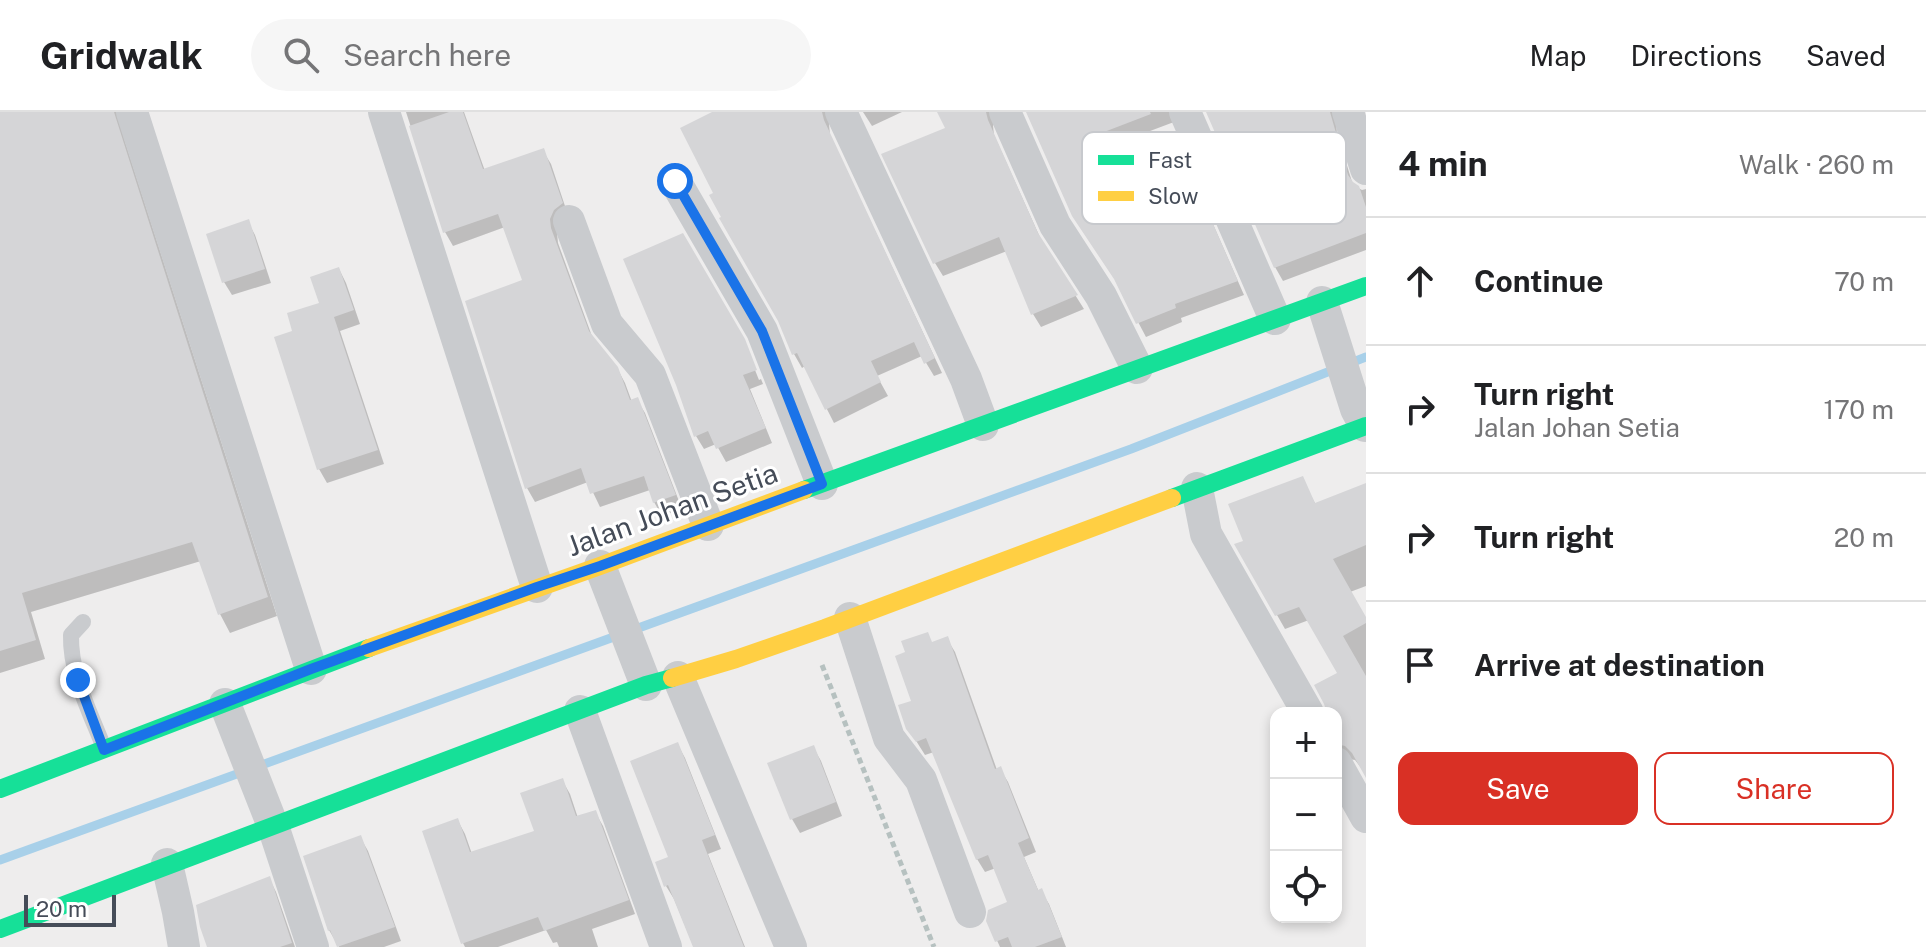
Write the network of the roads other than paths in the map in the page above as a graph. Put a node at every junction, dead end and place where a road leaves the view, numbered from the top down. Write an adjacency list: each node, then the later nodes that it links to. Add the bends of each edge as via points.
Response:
1 (132, 112): 25 (street)
2 (384, 112): 22 (street)
3 (841, 112): 16 (street)
4 (1005, 112): 15 (street, via 1055,225 1101,296)
5 (1185, 112): 7 (street)
6 (1348, 112): 8 (street)
7 (1194, 132)
8 (1366, 169)
9 (675, 181): 18 (street, via 762,331)
10 (569, 221): 20 (street, via 607,324 650,375)
11 (1234, 224): 14 (street)
12 (1366, 286): 13 (main road, Jalan Johan Setia)
13 (1322, 302): 14 (main road, Jalan Johan Setia); 17 (street)
14 (1275, 319): 15 (main road, Jalan Johan Setia)
15 (1137, 368): 16 (main road, Jalan Johan Setia)
16 (975, 404): 18 (main road, Jalan Johan Setia)
17 (1363, 422): 19 (main road)
18 (815, 465): 20 (main road, Jalan Johan Setia)
19 (1197, 488): 23 (main road); 29 (street, via 1206,534)
20 (702, 509): 21 (main road, Jalan Johan Setia)
21 (600, 566): 22 (main road, Jalan Johan Setia); 26 (street)
22 (531, 570): 25 (main road, Jalan Johan Setia)
23 (850, 618): 27 (main road); 37 (street, via 889,738 921,780)
24 (83, 622): 31 (lane, via 71,635 70,651)
25 (311, 669): 28 (main road, Jalan Johan Setia)
26 (642, 676): 27 (main road); 30 (main road)
27 (678, 677): 42 (street)
28 (225, 704): 31 (main road, Jalan Johan Setia); 34 (street)
29 (1305, 707)
30 (580, 711): 34 (main road); 41 (street)
31 (104, 750): 33 (main road, Jalan Johan Setia)
32 (1342, 774): 35 (street)
33 (0, 789)
34 (268, 816): 36 (main road); 40 (street)
35 (1366, 817)
36 (167, 864): 38 (main road); 39 (street)
37 (970, 912)
38 (0, 929)
39 (184, 947)
40 (313, 947)
41 (666, 947)
42 (791, 947)

